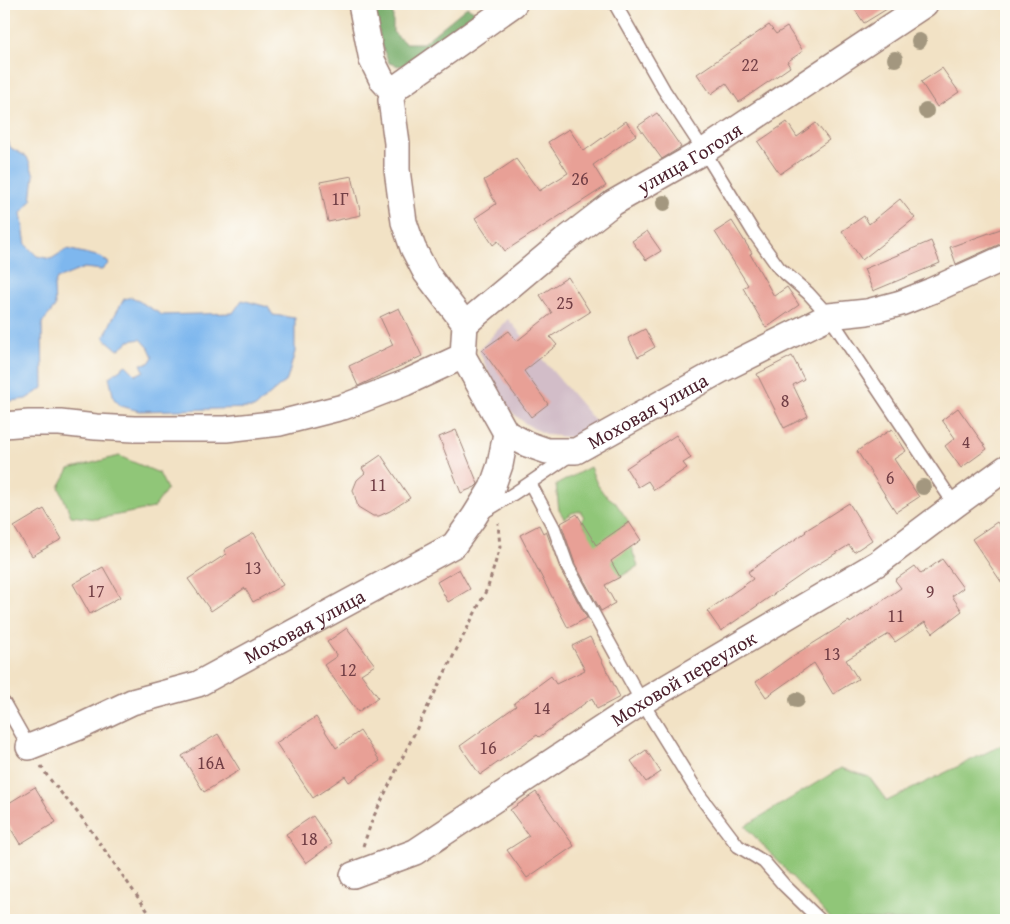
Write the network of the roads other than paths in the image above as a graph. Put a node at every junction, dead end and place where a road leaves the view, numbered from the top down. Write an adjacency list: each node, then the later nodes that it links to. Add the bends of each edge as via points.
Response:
1 (361, 4): 5 (street, via 372,60 382,80)
2 (514, 4): 5 (street)
3 (615, 4): 6 (lane, via 664,90)
4 (925, 4): 6 (street, улица Гоголя)
5 (393, 92): 9 (street, via 391,100 404,222 426,273)
6 (704, 150): 8 (lane, via 779,268); 9 (street, улица Гоголя, via 613,203)
7 (1006, 257): 8 (street, Моховая улица, via 901,303 867,312)
8 (829, 316): 13 (street, Моховая улица, via 719,371); 16 (lane)
9 (465, 324): 10 (street)
10 (463, 356): 11 (street, via 343,407 280,423 226,429 134,429 60,423); 12 (street)
11 (4, 425)
12 (506, 433): 13 (street, Моховая улица, via 547,451); 17 (street, Моховая улица, via 492,488)
13 (576, 451): 15 (lane)
14 (1006, 468): 16 (street, Моховой переулок)
15 (530, 483): 17 (lane); 18 (lane, via 554,528 568,567)
16 (955, 505): 18 (street, Моховой переулок, via 878,563)
17 (474, 517): 20 (street, Моховая улица, via 454,545 198,684 132,702)
18 (642, 702): 21 (street, Моховой переулок, via 415,852); 22 (lane, via 700,796 738,846 764,862)
19 (4, 703): 20 (lane)
20 (29, 747)
21 (353, 875)
22 (820, 920)

